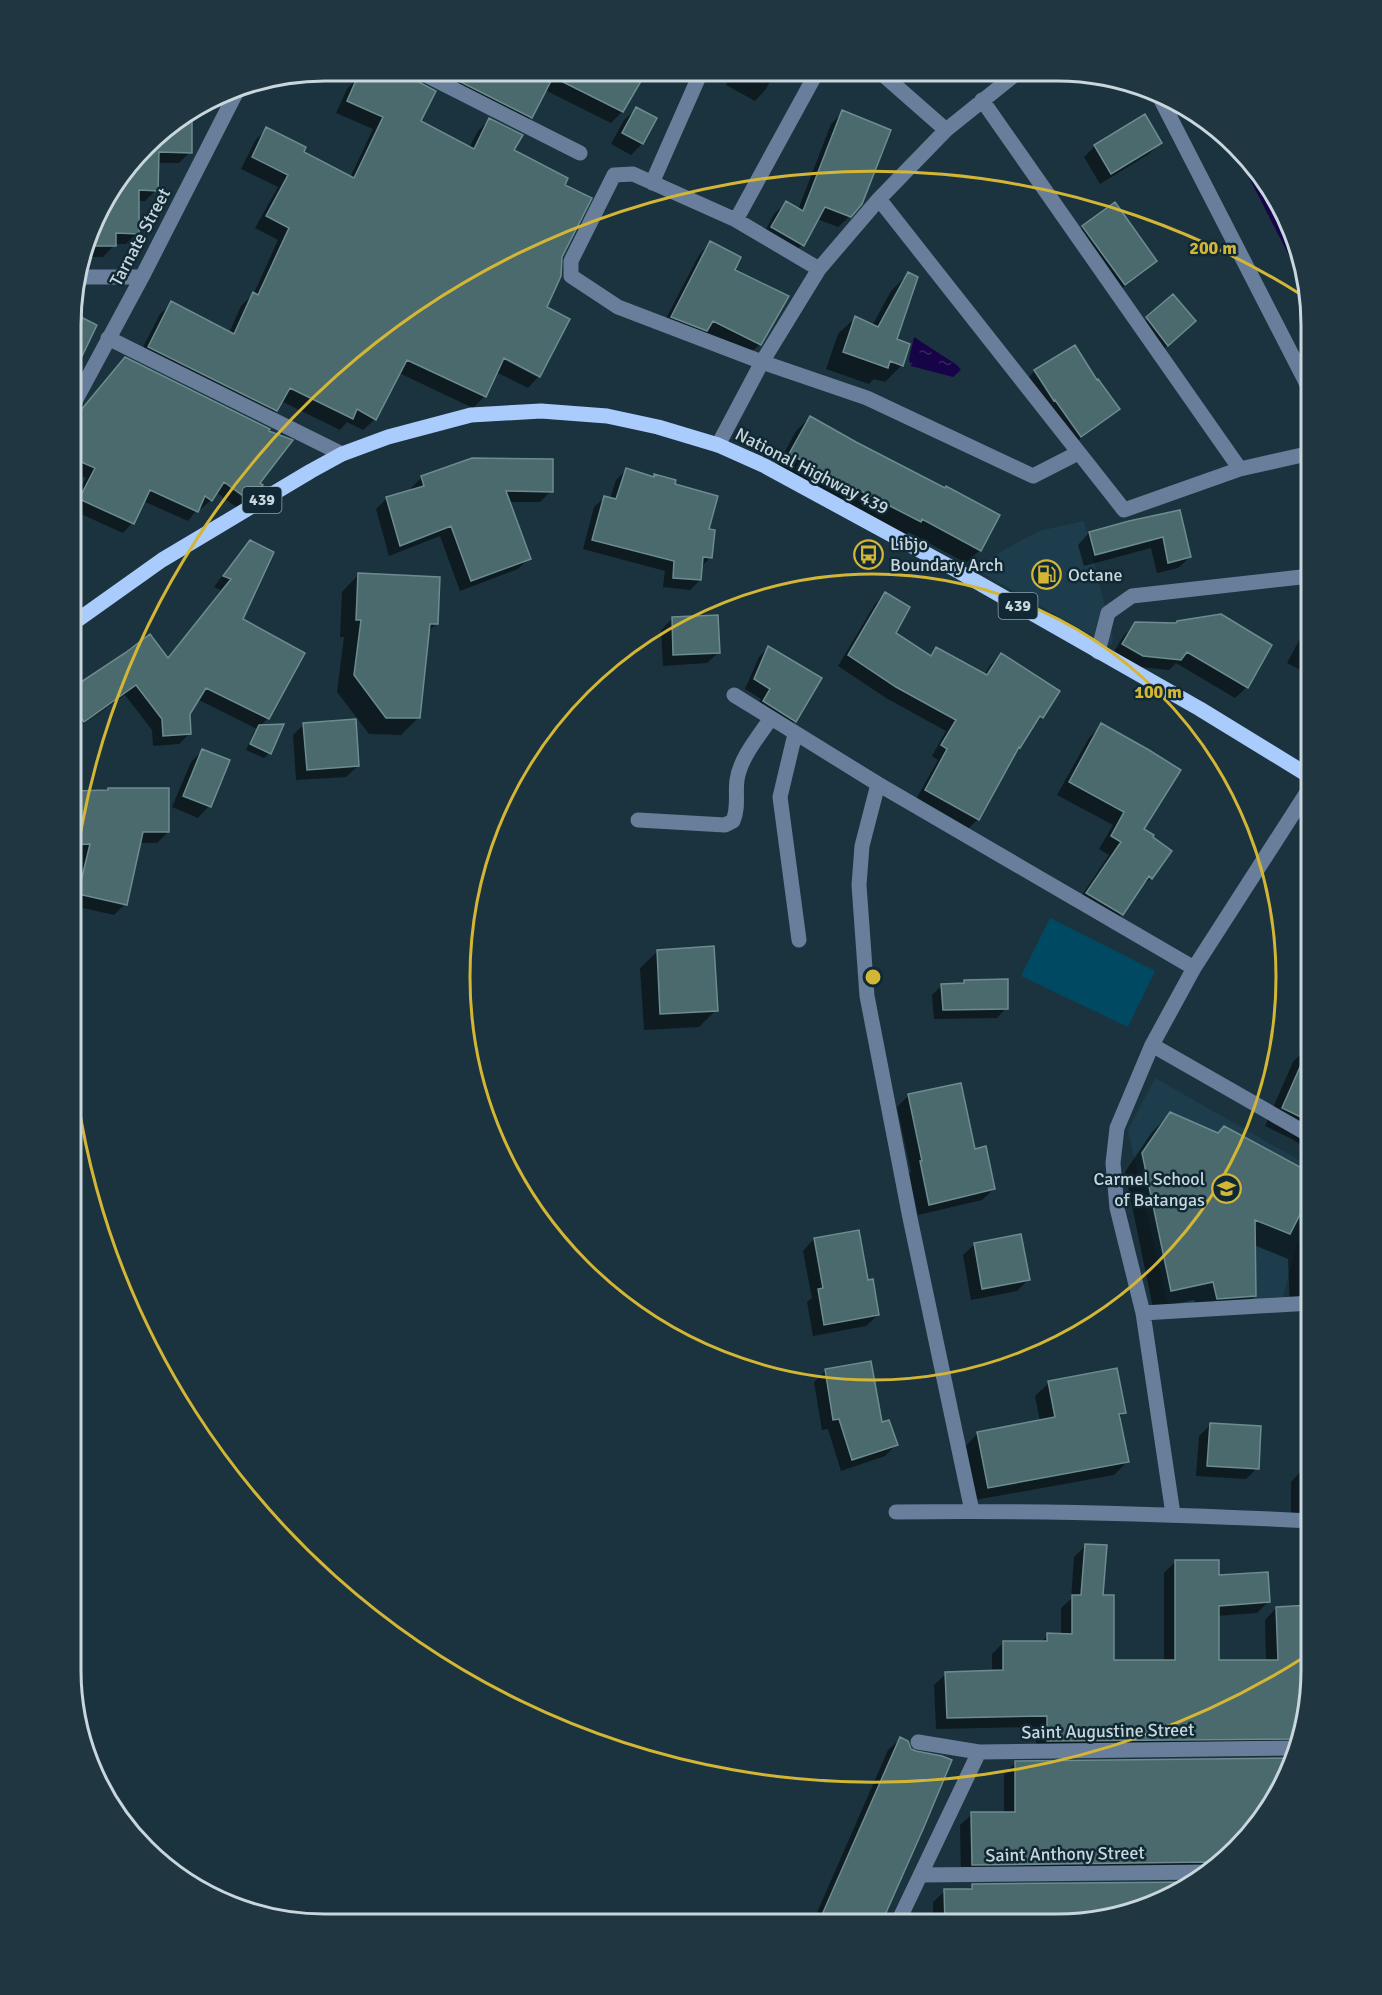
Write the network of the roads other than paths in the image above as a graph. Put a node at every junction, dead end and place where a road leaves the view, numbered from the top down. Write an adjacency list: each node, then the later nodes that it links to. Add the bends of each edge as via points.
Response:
1 (438, 81): 10 (street)
2 (696, 81): 11 (street)
3 (812, 81): 13 (street)
4 (890, 81): 9 (street)
5 (1006, 81): 7 (street)
6 (233, 100): 16 (street, Tarnate Street)
7 (982, 100): 9 (street); 25 (street)
8 (1164, 106): 19 (street)
9 (946, 130): 12 (street)
10 (579, 153)
11 (652, 183): 13 (street); 18 (street, via 633,174 614,175 571,261 571,276 618,307)
12 (879, 199): 14 (street); 22 (street)
13 (736, 220): 14 (street)
14 (819, 269): 18 (street)
15 (86, 277): 16 (street)
16 (142, 277): 17 (street, Tarnate Street)
17 (108, 338): 20 (street, Tarnate Street); 23 (street)
18 (762, 362): 21 (street); 22 (street, via 867,398 1033,476)
19 (1301, 373)
20 (81, 390)
21 (718, 445): 23 (main road, National Highway 439 / 439, via 607,416 541,411 471,415); 28 (main road, National Highway 439 / 439, via 765,466 956,570)
22 (1078, 453): 25 (street, via 1124,510)
23 (342, 454): 27 (main road, National Highway 439 / 439, via 162,560)
24 (1301, 455): 25 (street)
25 (1240, 469)
26 (1301, 577): 28 (street, via 1132,596 1108,613)
27 (81, 618)
28 (1098, 652): 32 (main road, National Highway 439 / 439)
29 (734, 695): 30 (street)
30 (771, 718): 31 (street); 35 (street, via 737,778 733,821 724,825)
31 (795, 734): 33 (street); 36 (street, via 780,797)
32 (1301, 771)
33 (878, 784): 37 (street); 42 (street, via 862,846 859,885 867,996)
34 (1301, 802): 37 (street)
35 (638, 820)
36 (798, 940)
37 (1194, 968): 38 (street)
38 (1152, 1045): 39 (street); 41 (street, via 1117,1128 1113,1163 1117,1208)
39 (1301, 1130)
40 (1301, 1304): 41 (street)
41 (1143, 1313): 44 (street)
42 (972, 1511): 43 (street); 44 (street)
43 (896, 1512)
44 (1173, 1514): 45 (street)
45 (1301, 1520)
46 (918, 1742): 48 (street, Saint Augustine Street)
47 (1288, 1748): 48 (street, Saint Augustine Street)
48 (979, 1752): 50 (street)
49 (1194, 1872): 50 (street, Saint Anthony Street)
50 (921, 1875): 51 (street)
51 (902, 1914)

